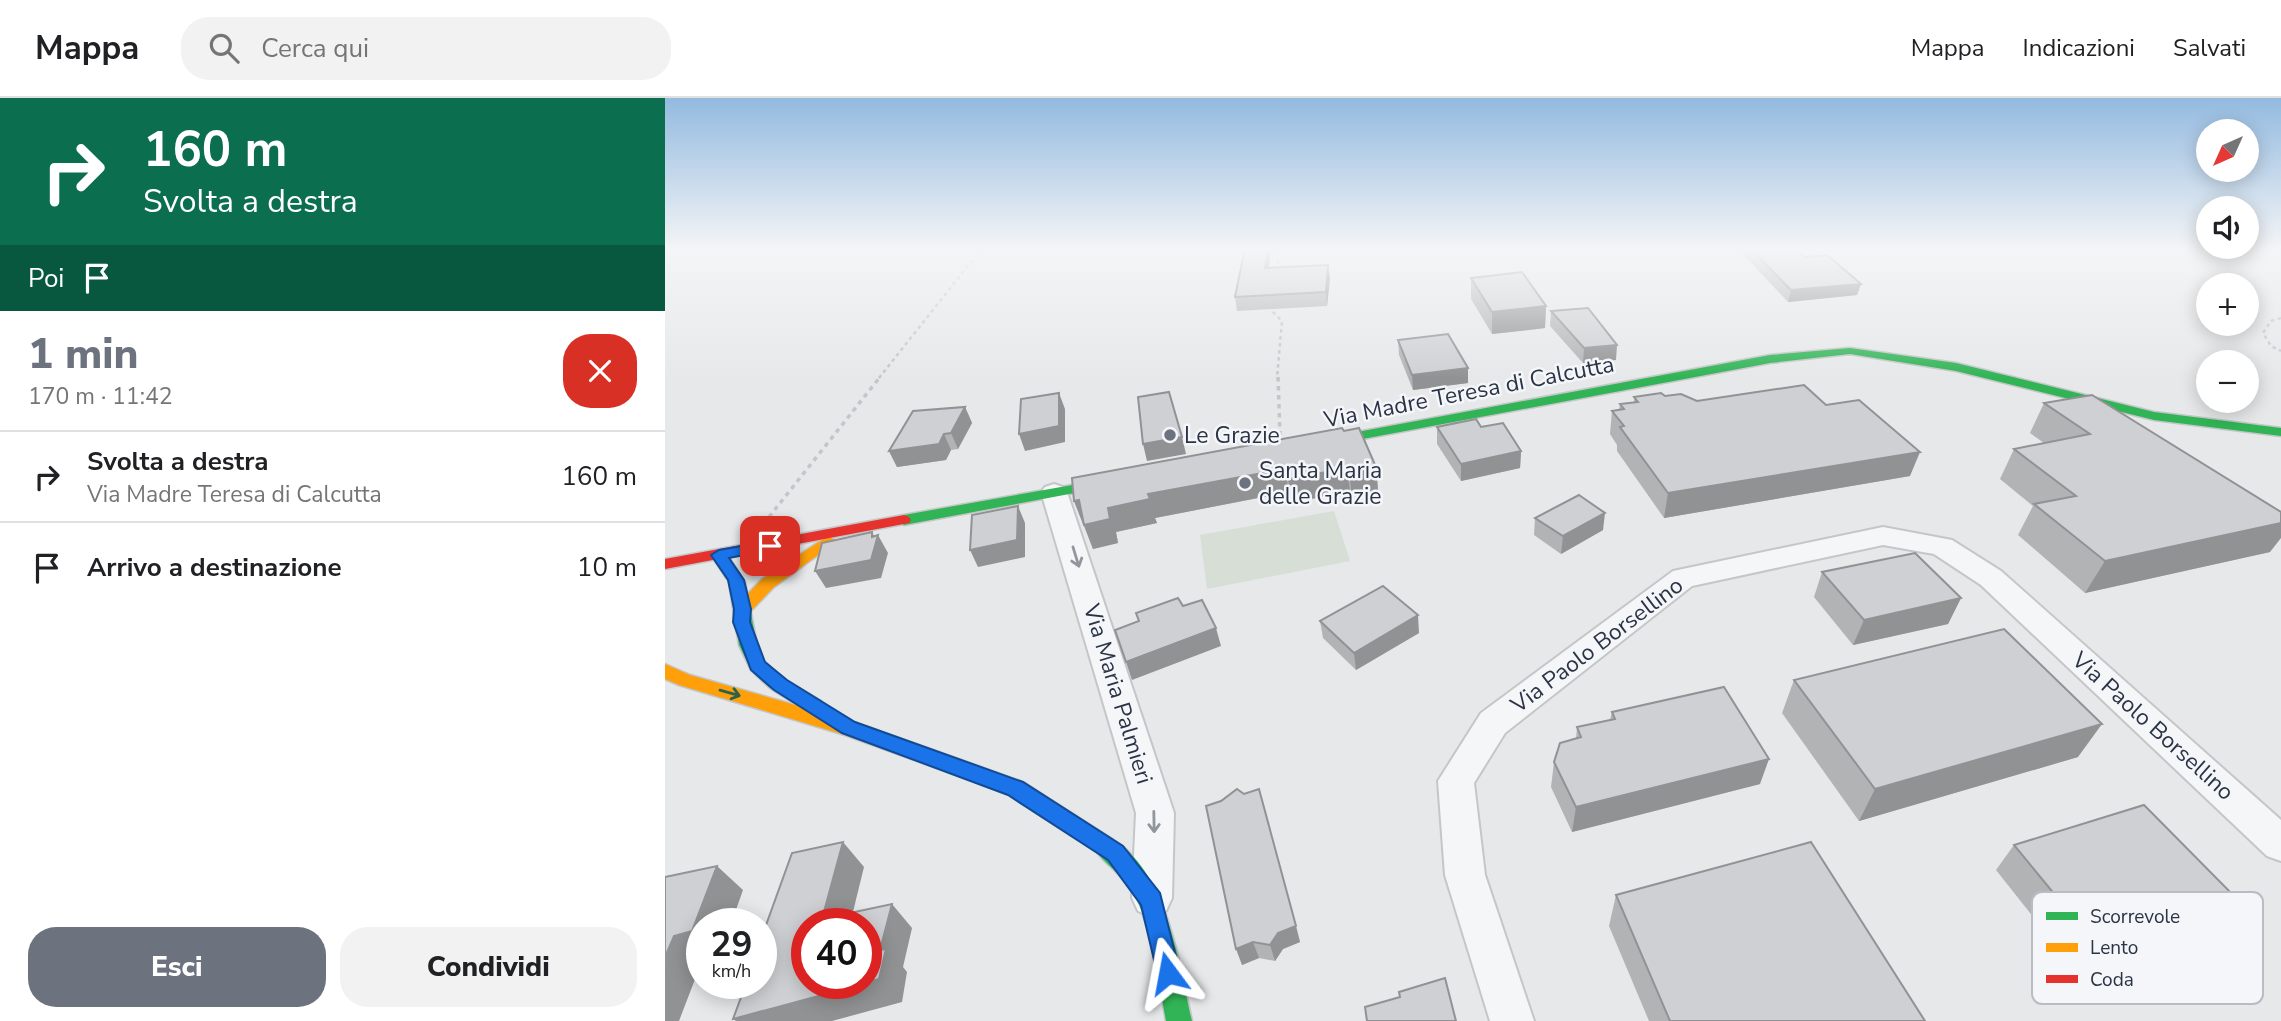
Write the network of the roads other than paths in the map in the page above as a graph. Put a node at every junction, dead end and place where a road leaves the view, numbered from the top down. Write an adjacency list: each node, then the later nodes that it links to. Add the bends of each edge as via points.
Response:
1 (2281, 432): 2 (main road, Via Madre Teresa di Calcutta, via 2154,416 1956,367 1850,351 1770,359)
2 (1282, 450)
3 (1135, 477): 4 (main road)
4 (1054, 492): 5 (main road); 13 (street, Via Maria Palmieri, one-way to 13, via 1155,813)
5 (852, 530): 6 (main road); 9 (main road, via 798,560)
6 (719, 555): 7 (main road); 8 (main road); 9 (main road, via 736,580)
7 (665, 564)
8 (684, 577)
9 (743, 609): 11 (main road, via 741,622 758,666)
10 (665, 671): 11 (main road, one-way to 11)
11 (848, 728): 13 (main road, via 1016,788 1115,853)
12 (2281, 844): 15 (street, Via Paolo Borsellino, via 1991,578 1942,546 1883,536 1683,578 1493,723 1456,781 1465,875)
13 (1152, 901): 14 (main road)
14 (1179, 1021)
15 (1512, 1021)

